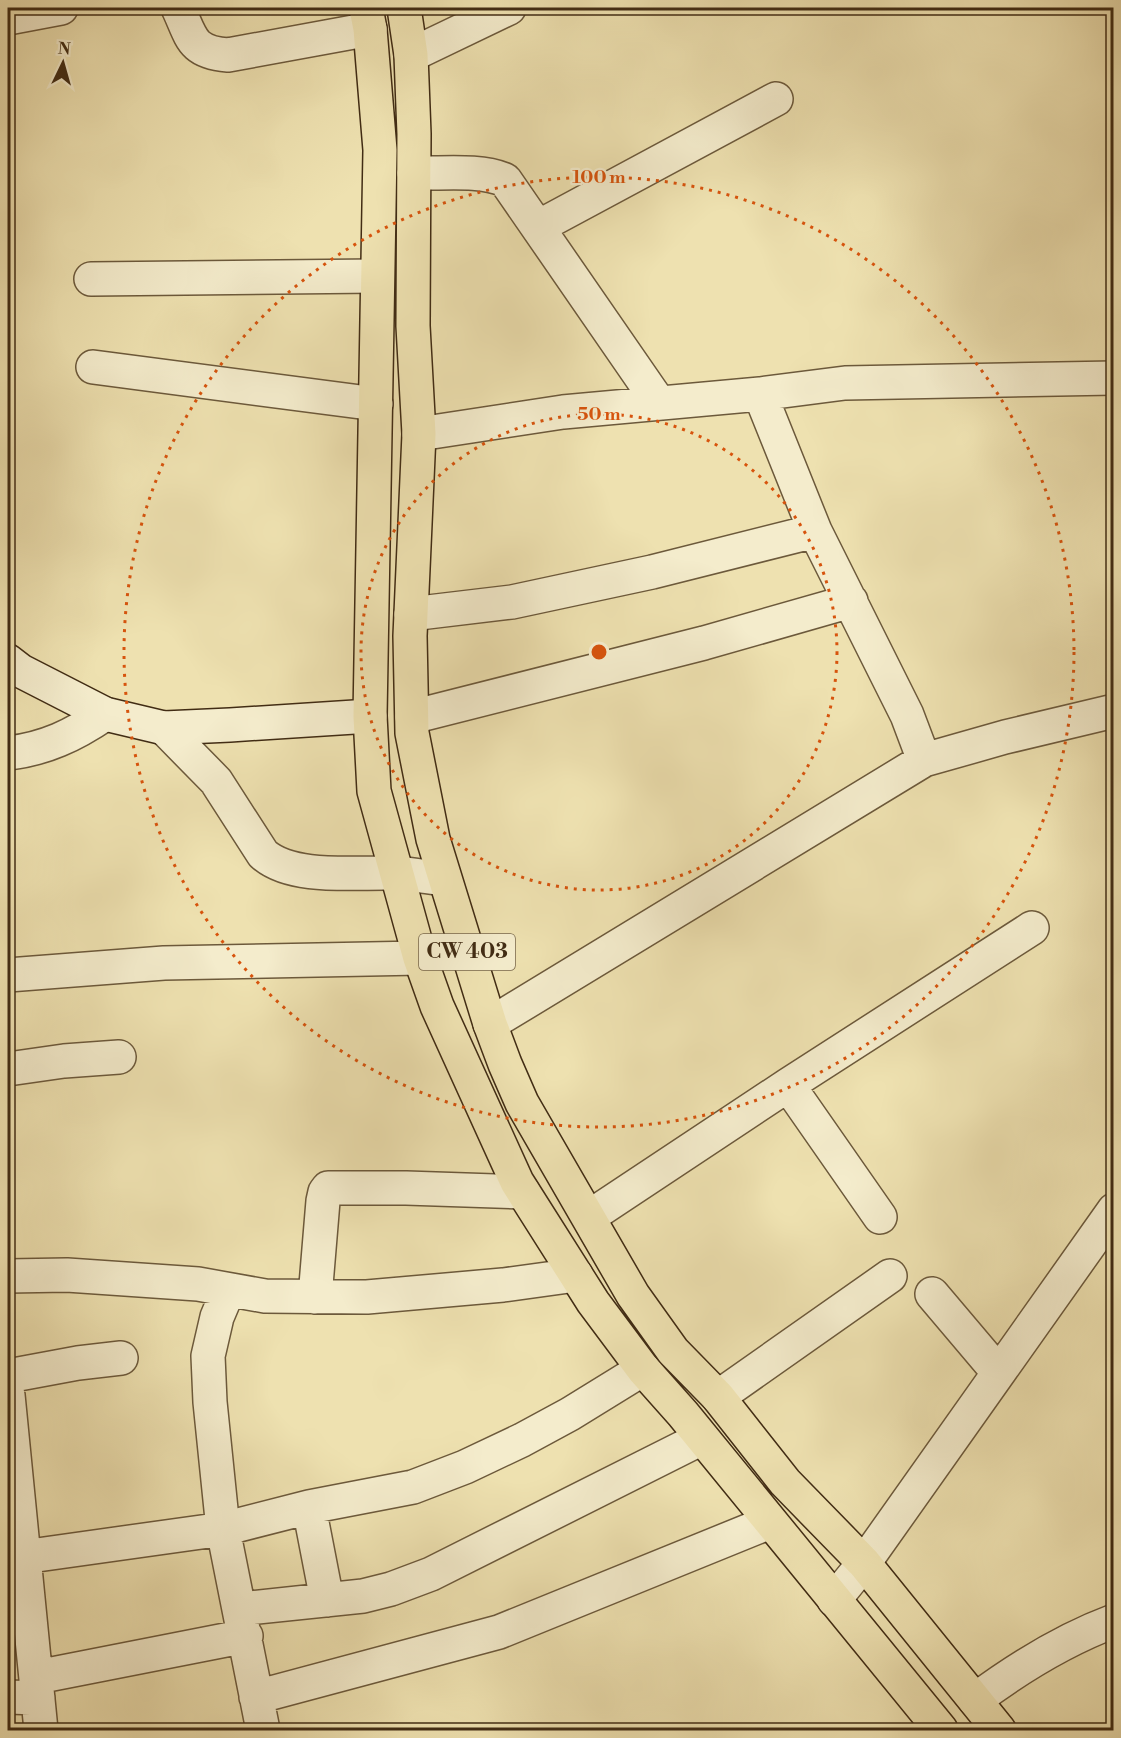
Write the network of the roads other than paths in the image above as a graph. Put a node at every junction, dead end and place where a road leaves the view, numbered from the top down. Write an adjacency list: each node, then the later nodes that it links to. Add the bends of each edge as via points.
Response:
1 (61, 8): 5 (street)
2 (178, 8): 6 (street, via 200,49 228,55)
3 (404, 8): 7 (main road, CW 403)
4 (509, 8): 7 (street)
5 (20, 13)
6 (368, 18): 11 (main road, CW 403, via 380,150)
7 (411, 55): 9 (main road, CW 403)
8 (776, 99): 10 (street)
9 (414, 173): 10 (street, via 494,175 505,180); 18 (main road, CW 403, via 413,326)
10 (538, 227): 17 (street)
11 (377, 276): 12 (street); 16 (main road, CW 403)
12 (92, 279)
13 (93, 367): 16 (street)
14 (1113, 378): 15 (street, via 844,383)
15 (760, 394): 17 (street); 19 (street)
16 (376, 404): 25 (main road, CW 403)
17 (659, 404): 18 (street, via 563,412)
18 (419, 434): 21 (main road, CW 403)
19 (815, 531): 20 (street); 21 (street, via 512,602)
20 (851, 601): 26 (street, via 704,644); 29 (street, via 907,715)
21 (411, 614): 26 (main road, CW 403)
22 (8, 661): 24 (street)
23 (1113, 711): 29 (street)
24 (105, 714): 27 (street); 28 (street, via 58,742)
25 (370, 716): 27 (street); 30 (main road, CW 403, via 374,791)
26 (412, 717): 31 (main road, CW 403, via 412,733)
27 (164, 728): 30 (street, via 216,781 262,854 271,861 299,871)
28 (8, 753)
29 (924, 760): 35 (street)
30 (396, 873): 31 (street); 33 (main road, CW 403)
31 (444, 879): 35 (main road, CW 403)
32 (1032, 928): 38 (street)
33 (420, 958): 34 (street, via 164,963); 39 (main road, CW 403, via 442,1016)
34 (8, 975)
35 (490, 1024): 41 (main road, CW 403, via 522,1103)
36 (119, 1057): 37 (street)
37 (8, 1069)
38 (788, 1085): 41 (street); 42 (street)
39 (523, 1192): 43 (main road, CW 403); 48 (street, via 328,1188 323,1201)
40 (1113, 1210): 51 (street)
41 (589, 1217): 54 (main road, CW 403, via 633,1295 673,1351)
42 (880, 1217)
43 (576, 1275): 48 (street, via 367,1297); 50 (main road, CW 403)
44 (8, 1276): 46 (street, via 67,1275 198,1284)
45 (890, 1276): 54 (street)
46 (228, 1291): 48 (street); 58 (street, via 208,1356)
47 (932, 1294): 51 (street)
48 (315, 1297)
49 (121, 1358): 52 (street)
50 (643, 1369): 55 (main road, CW 403); 56 (street, via 570,1414 465,1467 413,1487)
51 (998, 1372): 60 (street)
52 (8, 1376)
53 (8, 1395): 59 (street)
54 (718, 1397): 60 (main road, CW 403, via 785,1482)
55 (702, 1438): 57 (main road, CW 403); 61 (street, via 431,1574 363,1596)
56 (309, 1507): 58 (street); 61 (street)
57 (770, 1522): 62 (main road, CW 403); 66 (street, via 499,1632)
58 (224, 1529): 59 (street); 64 (street)
59 (23, 1557): 65 (street)
60 (864, 1563): 62 (street); 67 (main road, CW 403)
61 (327, 1600): 64 (street)
62 (834, 1600): 68 (main road, CW 403)
63 (1113, 1621): 67 (street, via 1081,1633 1014,1671)
64 (243, 1622): 65 (street); 66 (street)
65 (28, 1691): 69 (street)
66 (256, 1697): 70 (street)
67 (975, 1700): 71 (main road, CW 403)
68 (931, 1726)
69 (41, 1731)
70 (263, 1731)
71 (999, 1731)

